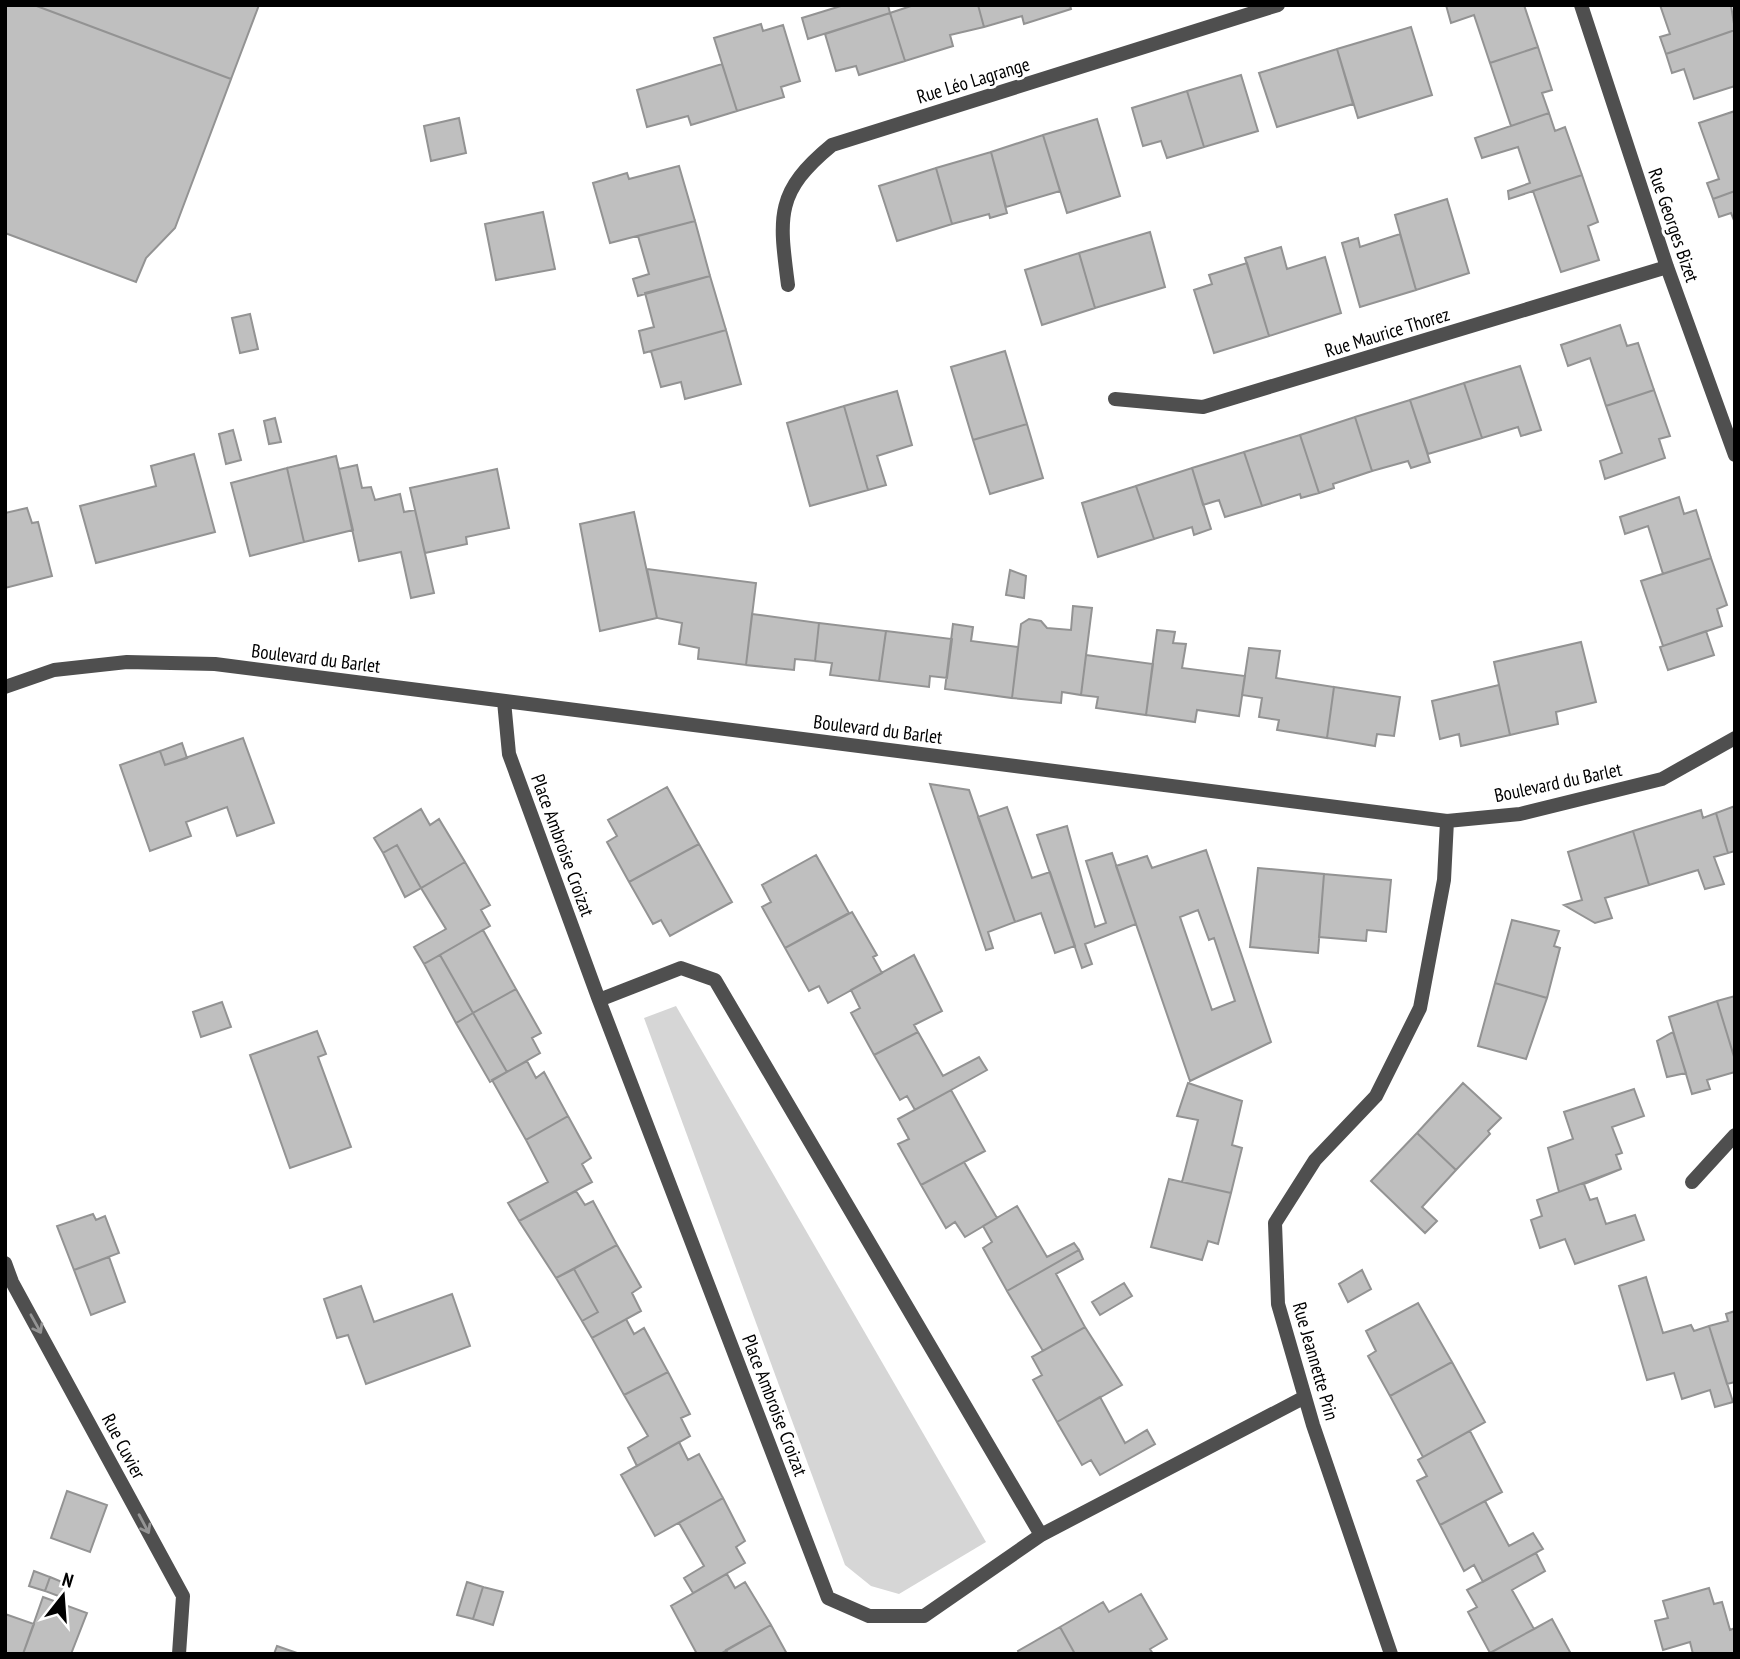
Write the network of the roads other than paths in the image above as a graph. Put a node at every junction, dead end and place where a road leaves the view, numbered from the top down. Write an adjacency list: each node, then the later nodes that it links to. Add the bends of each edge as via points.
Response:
1 (1278, 5): 4 (street, Rue Léo Lagrange, via 832,145 806,167 788,194 781,229)
2 (1581, 5): 3 (street, Rue Georges Bizet)
3 (1667, 267): 5 (street, Rue Maurice Thorez, via 1203,407); 6 (street, Rue Georges Bizet)
4 (789, 285)
5 (1115, 398)
6 (1735, 455)
7 (5, 687): 8 (street, Boulevard du Barlet, via 54,670 127,662 215,664)
8 (503, 701): 10 (street, Boulevard du Barlet); 11 (street, Place Ambroise Croizat, via 509,754)
9 (1735, 738): 10 (street, Boulevard du Barlet, via 1662,779 1520,814)
10 (1447, 821): 15 (street, Rue Jeannette Prin, via 1444,880 1420,1008 1376,1096 1315,1160 1275,1223 1278,1304)
11 (599, 1000): 16 (street, via 681,968 715,980); 16 (street, Place Ambroise Croizat, via 828,1598 869,1616 924,1615)
12 (1735, 1135): 13 (street)
13 (1692, 1182)
14 (5, 1263): 17 (street, Rue Cuvier, one-way to 17, via 183,1596)
15 (1305, 1397): 16 (street, Place Ambroise Croizat); 18 (street, Rue Jeannette Prin)
16 (1041, 1535)
17 (178, 1654)
18 (1391, 1654)

